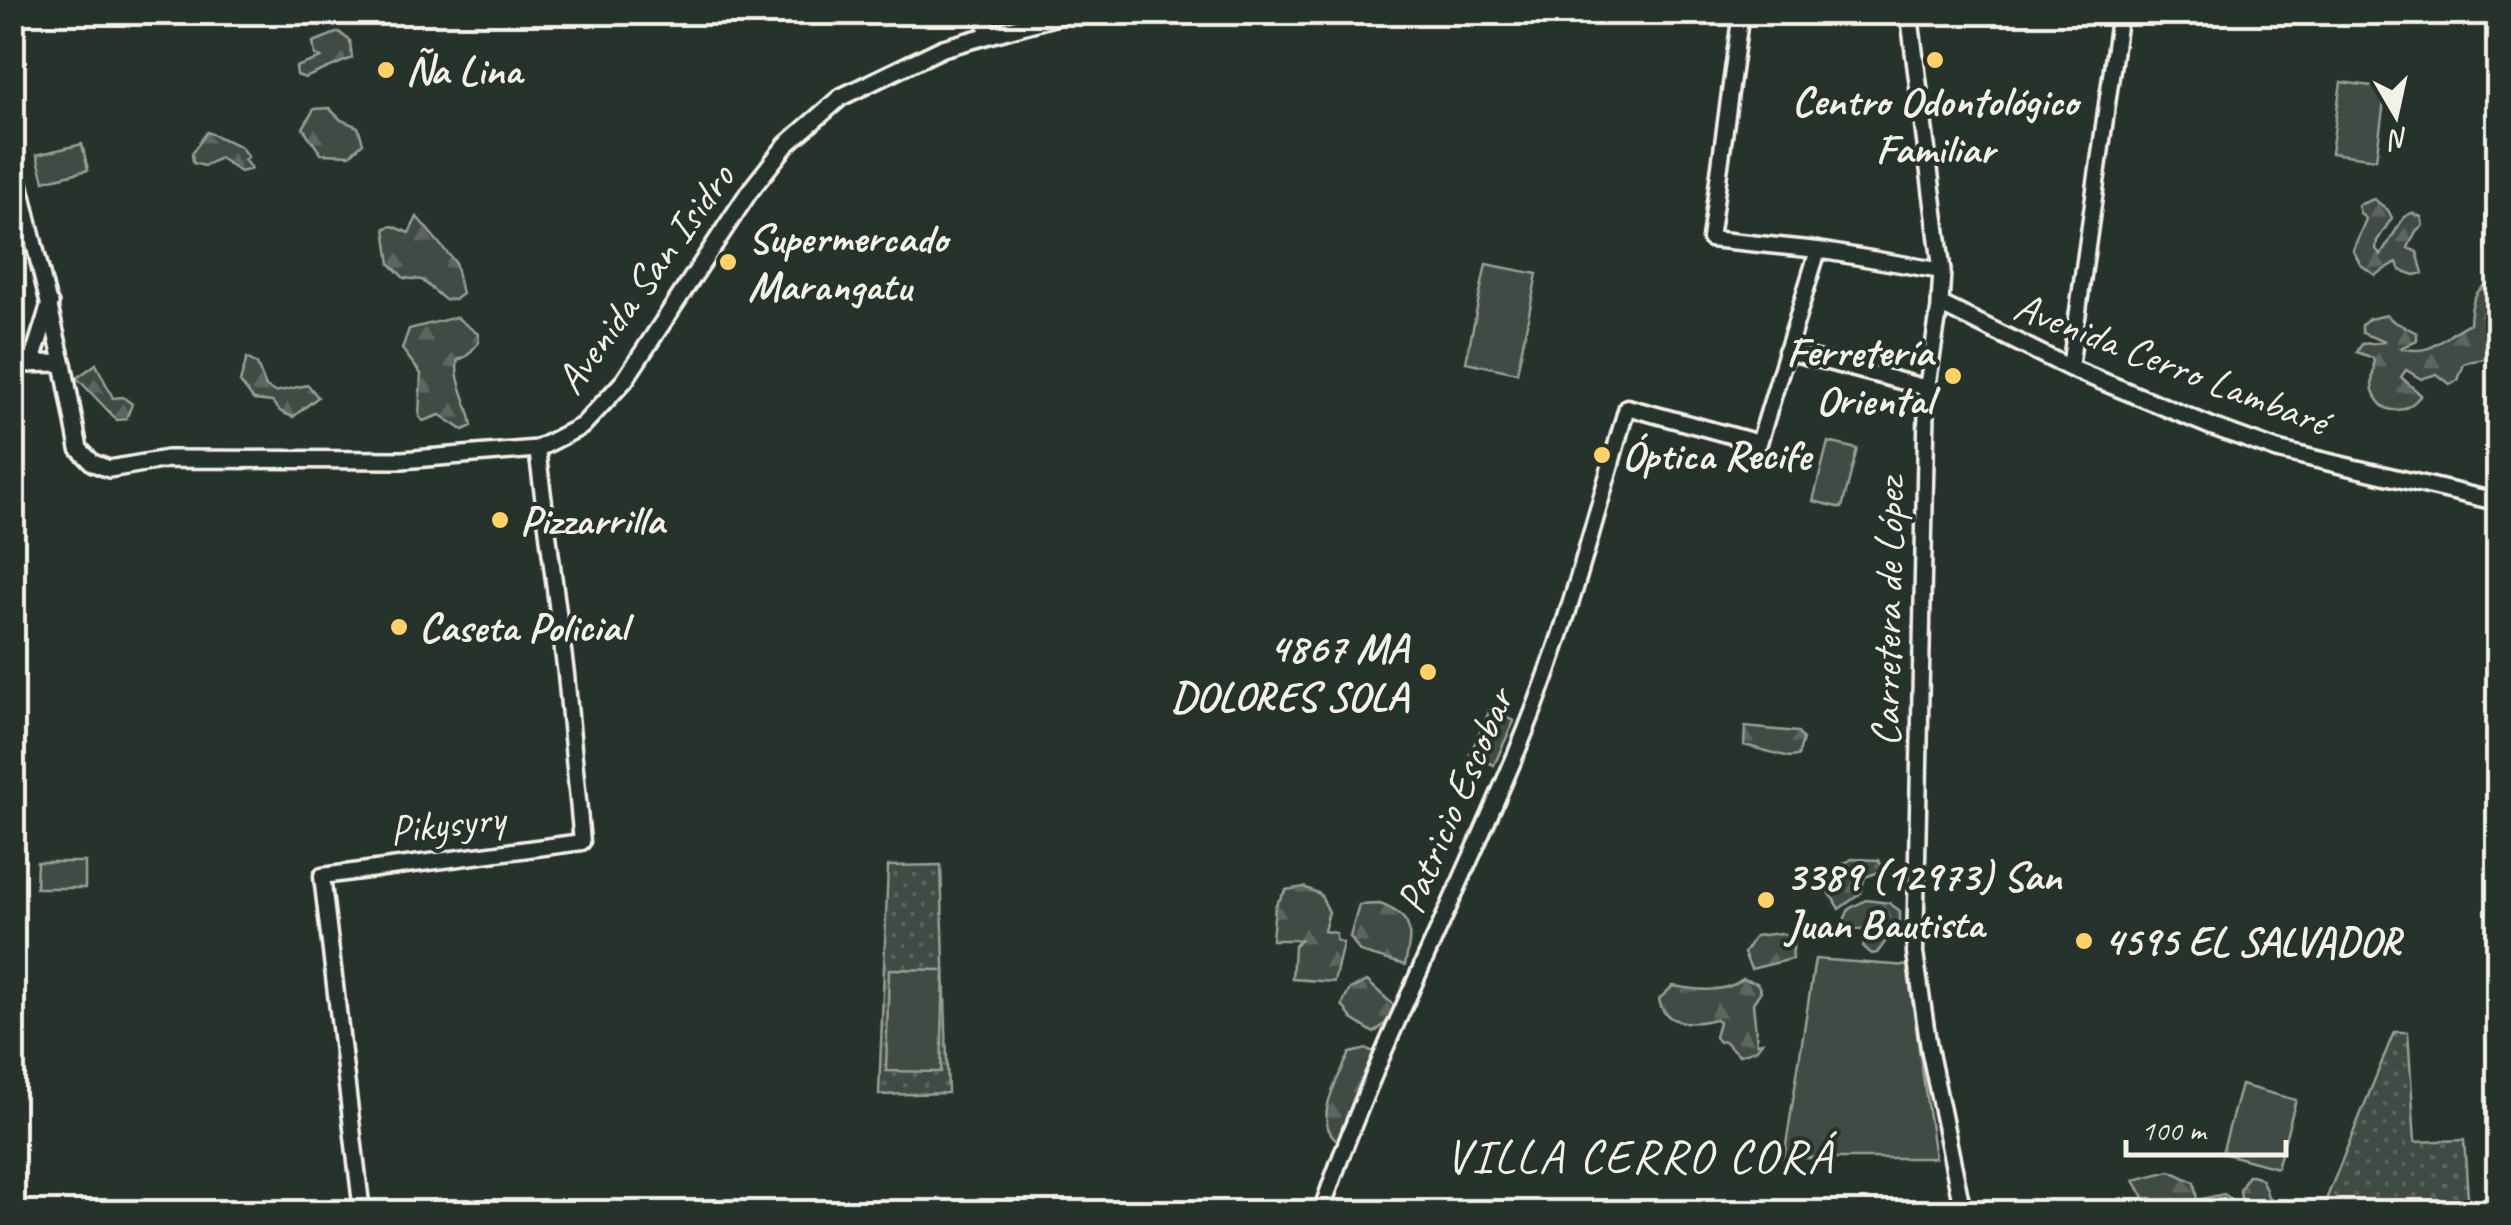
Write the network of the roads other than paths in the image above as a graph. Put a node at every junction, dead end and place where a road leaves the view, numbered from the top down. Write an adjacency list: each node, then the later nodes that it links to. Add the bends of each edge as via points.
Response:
1 (982, 12): 6 (street)
2 (1072, 12): 6 (main road, Avenida San Isidro)
3 (1741, 12): 8 (street, via 1710,240)
4 (2120, 12): 16 (street)
5 (1909, 13): 9 (main road, Carretera de López)
6 (988, 34): 18 (main road, Avenida San Isidro, via 841,97 786,145 624,381 582,426)
7 (12, 152): 10 (street)
8 (1818, 250): 9 (street); 12 (street)
9 (1942, 271): 11 (main road, Carretera de López)
10 (50, 304): 13 (street); 15 (main road)
11 (1940, 304): 16 (main road, Avenida Cerro Lambaré); 17 (street, Carretera de López)
12 (1786, 351): 17 (street); 21 (street, Patricio Escobar, via 1759,443 1628,406 1566,623 1525,734 1388,1041)
13 (63, 363): 15 (main road); 18 (main road, Avenida San Isidro, via 79,449 93,464 110,469 166,459 402,460)
14 (12, 364): 15 (main road)
15 (31, 364)
16 (2070, 368): 19 (main road, Avenida Cerro Lambaré, via 2277,450)
17 (1927, 388): 22 (street, Carretera de López, via 1916,954)
18 (537, 449): 20 (street, Pikysyry, via 582,842 322,876)
19 (2498, 502)
20 (362, 1212)
21 (1321, 1212)
22 (1963, 1212)

